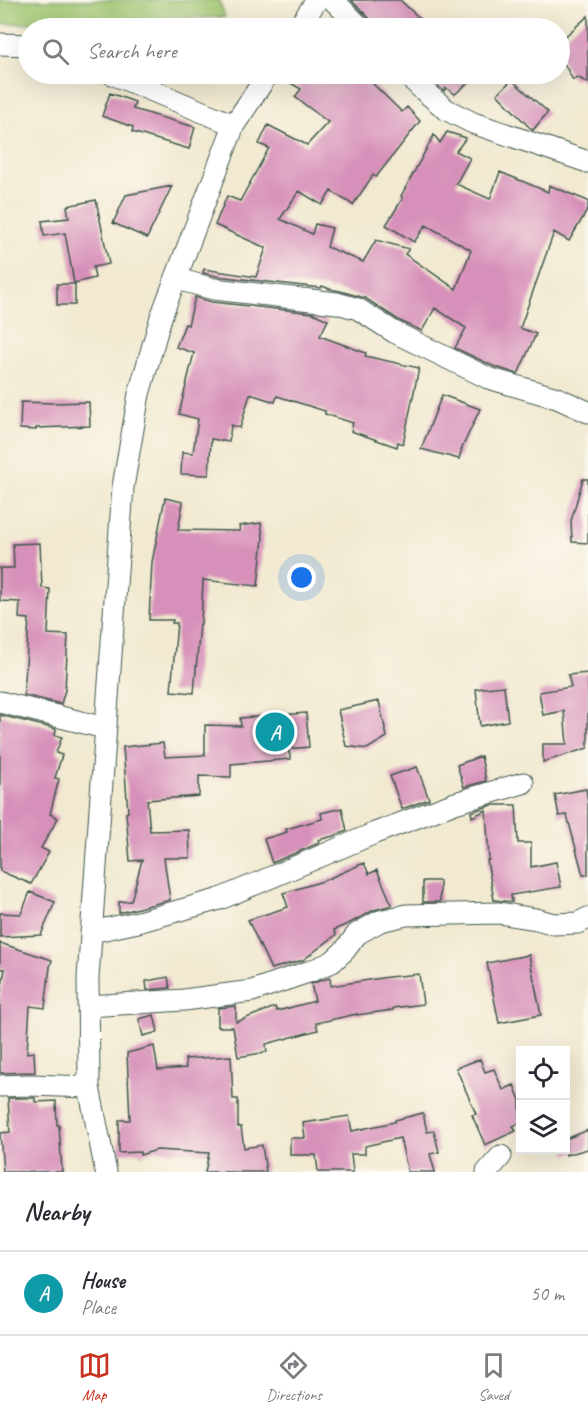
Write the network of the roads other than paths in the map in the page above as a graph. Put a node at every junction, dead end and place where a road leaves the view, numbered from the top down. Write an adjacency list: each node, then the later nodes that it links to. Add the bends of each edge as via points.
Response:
1 (317, 0): 3 (street)
2 (333, 0): 4 (street)
3 (305, 18)
4 (351, 18)
5 (0, 44): 6 (street)
6 (18, 45)
7 (136, 84): 10 (street)
8 (261, 84): 10 (street)
9 (417, 84): 11 (street, via 447,110 473,123)
10 (234, 124): 12 (street)
11 (588, 162)
12 (177, 279): 13 (street, via 214,289 338,303 358,309 394,333 488,378 557,398); 15 (street, via 140,394 123,487)
13 (588, 412)
14 (0, 702): 15 (street)
15 (105, 728): 18 (street)
16 (524, 783): 18 (street, via 375,833 220,899)
17 (588, 918): 19 (street, via 578,923 554,924 499,913 406,915 380,921 357,934 332,962 252,991)
18 (91, 932): 19 (street)
19 (88, 1006): 21 (street)
20 (0, 1086): 21 (street)
21 (89, 1087): 22 (street)
22 (106, 1172)

